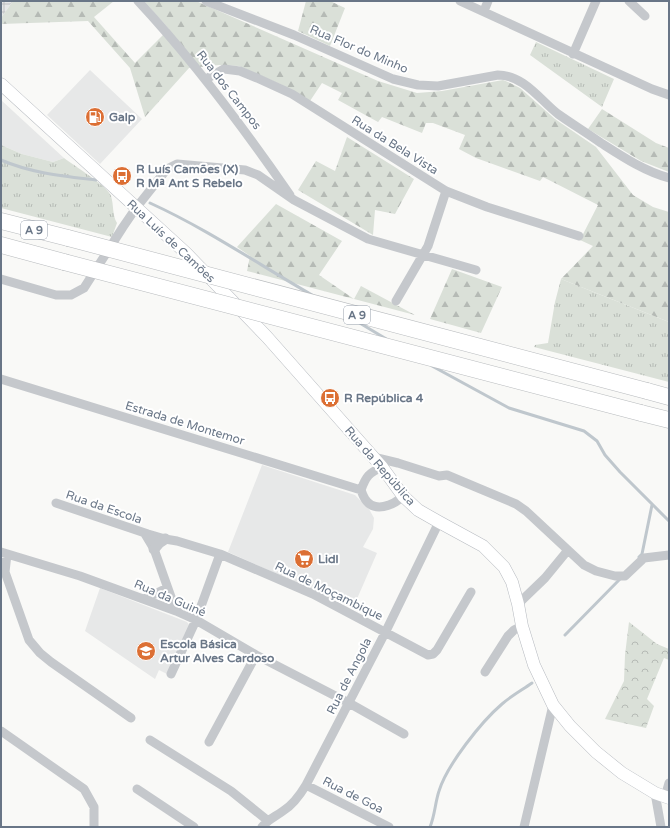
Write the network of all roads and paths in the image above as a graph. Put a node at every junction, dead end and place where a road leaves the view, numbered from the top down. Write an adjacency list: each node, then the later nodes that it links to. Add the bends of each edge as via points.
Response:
1 (138, 1): 10 (street, Rua dos Campos)
2 (206, 1): 13 (street, Rua Flor do Minho, via 294,35 393,79 418,85 438,86 498,75 512,77 531,89 558,114 620,155)
3 (460, 1): 7 (street)
4 (488, 1): 7 (street)
5 (596, 1): 9 (street)
6 (630, 1): 8 (street)
7 (484, 11): 9 (street)
8 (645, 16)
9 (573, 54): 12 (street, via 652,90)
10 (206, 79): 14 (street, Rua da Bela Vista, via 224,69 240,71 292,94); 15 (street, Rua dos Campos)
11 (1, 84): 16 (main road, Rua Luís de Camões)
12 (669, 95)
13 (669, 178)
14 (446, 191): 18 (street, Rua da Bela Vista); 20 (street)
15 (294, 200): 16 (street, via 245,170 177,164 167,169); 20 (street, via 368,239)
16 (136, 208): 22 (street, via 84,288 71,296 56,295); 24 (main road, Rua Luís de Camões, via 186,253)
17 (1, 221): 26 (highway, A 9, bridge)
18 (579, 236)
19 (1, 245): 27 (highway, A 9, bridge)
20 (423, 255): 21 (street); 23 (street)
21 (476, 270)
22 (1, 279)
23 (396, 301)
24 (298, 373): 28 (main road, Rua da República)
25 (1, 379): 30 (street, Estrada de Montemor)
26 (669, 397)
27 (669, 420)
28 (373, 457): 29 (main road, Rua da República); 37 (street, via 439,476 447,475 516,504)
29 (382, 467): 30 (street, via 370,473); 31 (main road, Rua da República)
30 (361, 490): 31 (street, via 372,506 380,508 398,501)
31 (403, 496): 33 (main road, Rua da República, via 418,510)
32 (56, 503): 34 (street, Rua da Escola)
33 (439, 522): 44 (main road, Rua da República, via 483,546 504,567 512,582); 48 (street, Rua de Angola)
34 (145, 534): 35 (street, Rua da Escola); 36 (street, Rua da Escola)
35 (165, 539): 36 (street); 39 (street, Rua de Moçambique)
36 (154, 549): 41 (street, Rua da Escola)
37 (568, 550): 40 (street, via 584,565 615,576 625,576 644,558); 44 (street, via 545,578)
38 (4, 553): 43 (street, Rua da Guiné); 54 (street, via 5,572 29,640 51,662)
39 (220, 554): 46 (street); 48 (street, Rua de Moçambique, via 313,594)
40 (669, 555)
41 (167, 588): 43 (street); 45 (street, Rua da Escola)
42 (471, 592): 48 (street, Rua de Moçambique, via 433,654 423,653)
43 (145, 599): 45 (street, Rua da Guiné)
44 (518, 604): 47 (main road, Rua da República)
45 (176, 611): 46 (street, Rua da Guiné)
46 (196, 620): 49 (street, Rua da Guiné); 51 (street)
47 (522, 626): 50 (street, via 508,636); 53 (main road, Rua da República, via 534,665)
48 (386, 632): 52 (street, Rua de Angola)
49 (256, 655): 52 (street, Rua da Guiné); 58 (street)
50 (485, 672)
51 (171, 674)
52 (349, 703): 56 (street, Rua da Guiné); 60 (street, Rua de Angola)
53 (553, 705): 62 (main road, Rua da República, via 596,752 622,773); 67 (street)
54 (130, 718)
55 (1, 731): 64 (street, via 84,789 94,807)
56 (404, 734)
57 (150, 740): 63 (street, via 231,791)
58 (209, 742)
59 (669, 783): 62 (street)
60 (306, 785): 63 (street, Rua de Angola, via 298,798); 66 (street, Rua de Goa)
61 (137, 789): 65 (street)
62 (663, 796): 68 (street)
63 (265, 824)
64 (94, 827)
65 (194, 827)
66 (389, 827)
67 (524, 827)
68 (661, 827)

